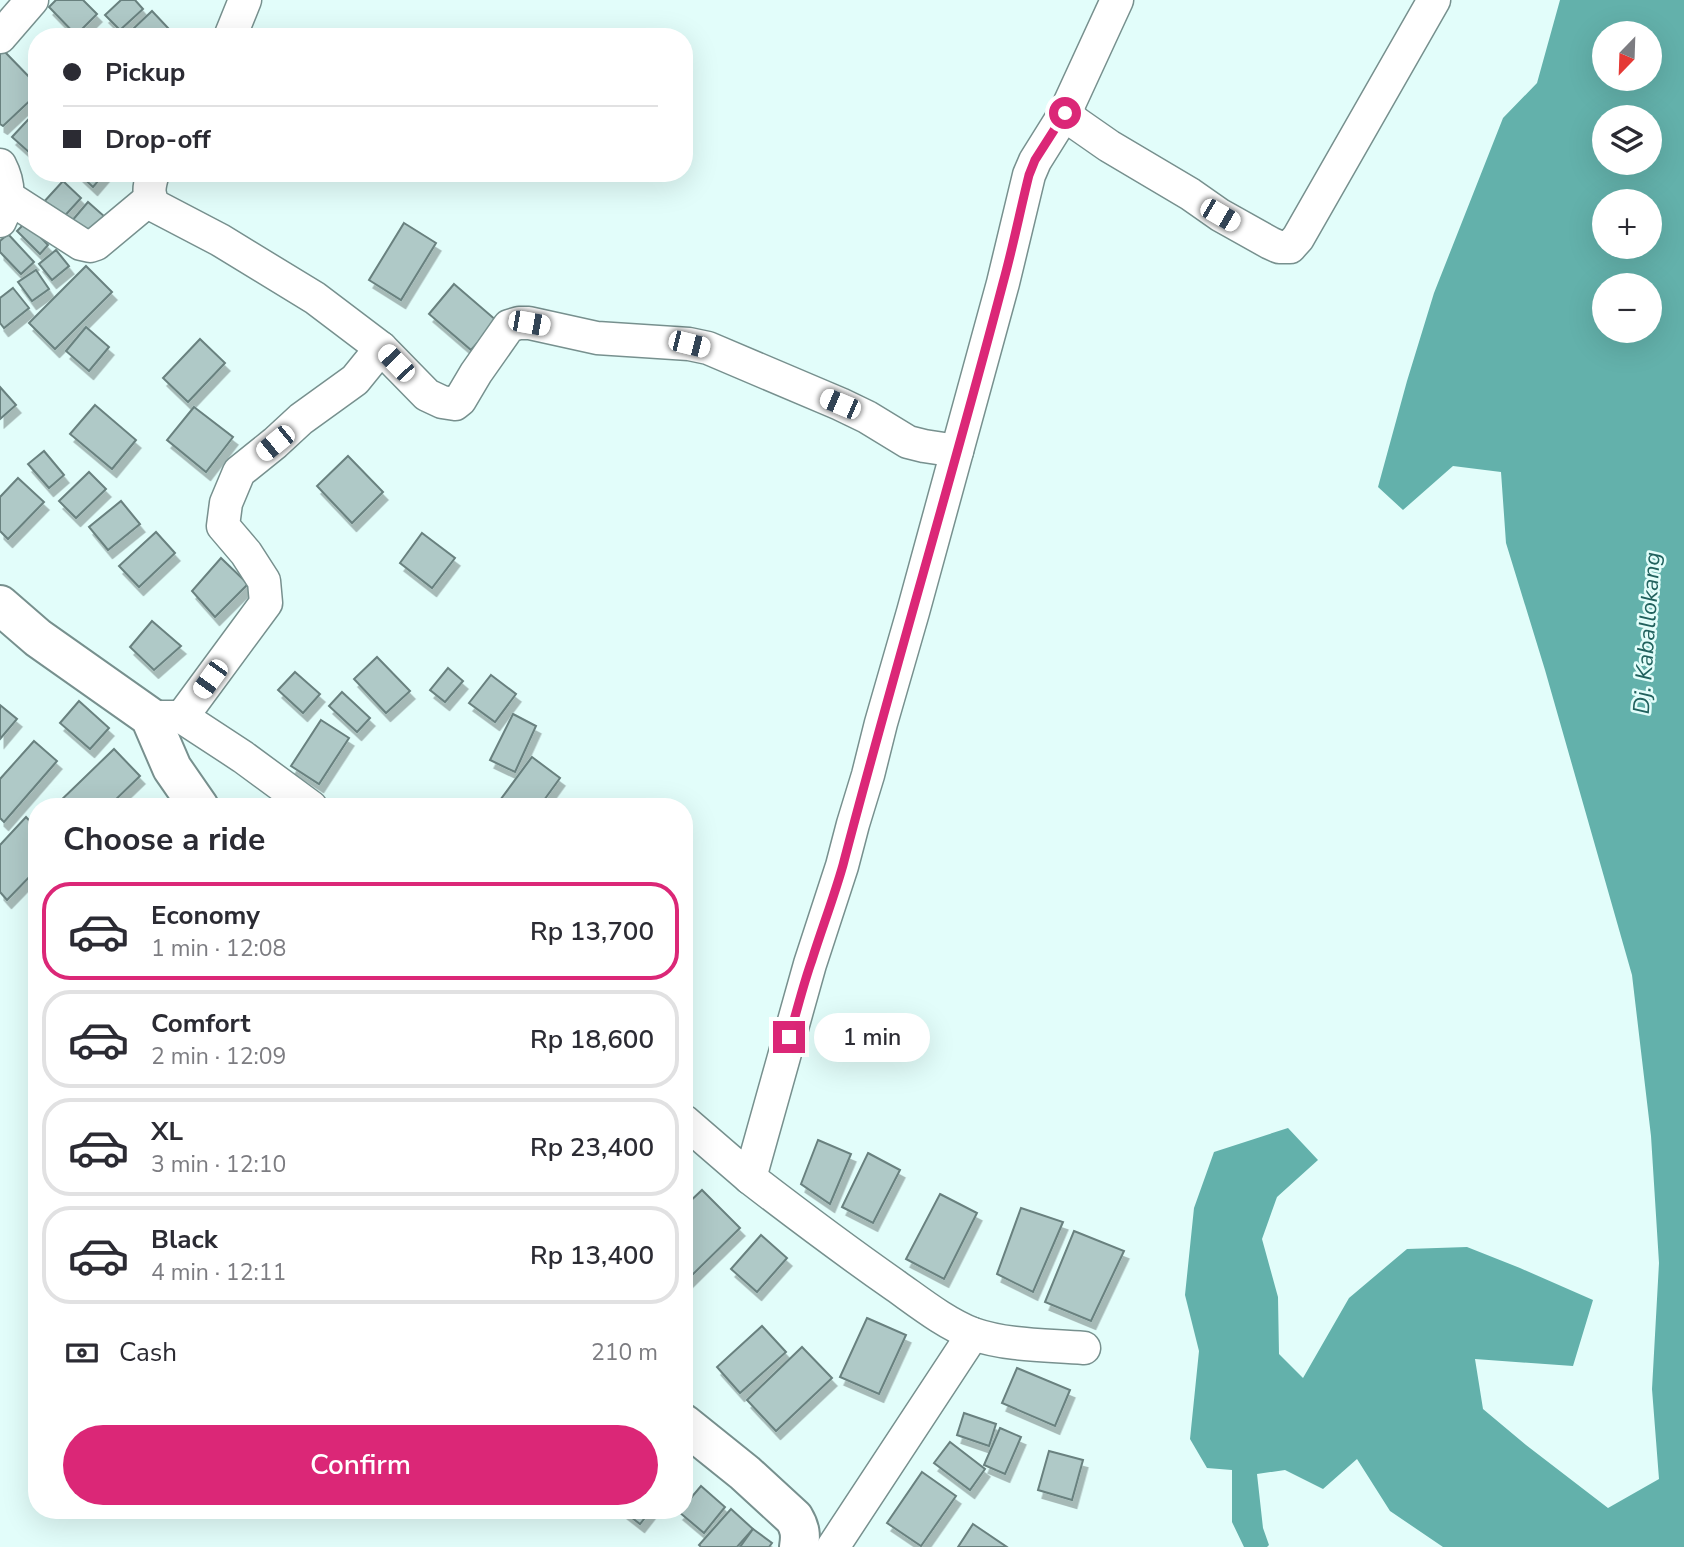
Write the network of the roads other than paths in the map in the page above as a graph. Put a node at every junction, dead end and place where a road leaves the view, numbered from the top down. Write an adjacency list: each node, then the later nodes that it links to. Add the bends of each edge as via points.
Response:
1 (32, 0): 6 (street)
2 (246, 0): 5 (street)
3 (1117, 0): 7 (street)
4 (1434, 0): 7 (street, via 1290,247 1270,243 1220,215)
5 (234, 28)
6 (0, 37)
7 (1065, 113): 12 (street, via 1029,175)
8 (0, 165): 10 (street, via 7,178)
9 (151, 186): 10 (street, via 90,246); 11 (street, via 155,206 316,298)
10 (4, 209)
11 (381, 348): 12 (street, via 428,395 455,404 509,327 519,323 597,338 689,344 840,404 908,442); 14 (street, via 355,380 239,472 226,503 223,526 264,581 265,603)
12 (957, 451): 18 (street)
13 (0, 605): 14 (street, via 38,638)
14 (166, 717): 15 (street, via 173,768); 16 (street, via 243,757)
15 (193, 798)
16 (299, 798)
17 (693, 1129): 18 (street)
18 (750, 1178): 19 (street, via 853,1256)
19 (973, 1334): 20 (street); 23 (street)
20 (1084, 1348)
21 (693, 1431): 22 (street, via 794,1518 801,1534)
22 (799, 1547)
23 (833, 1547)

